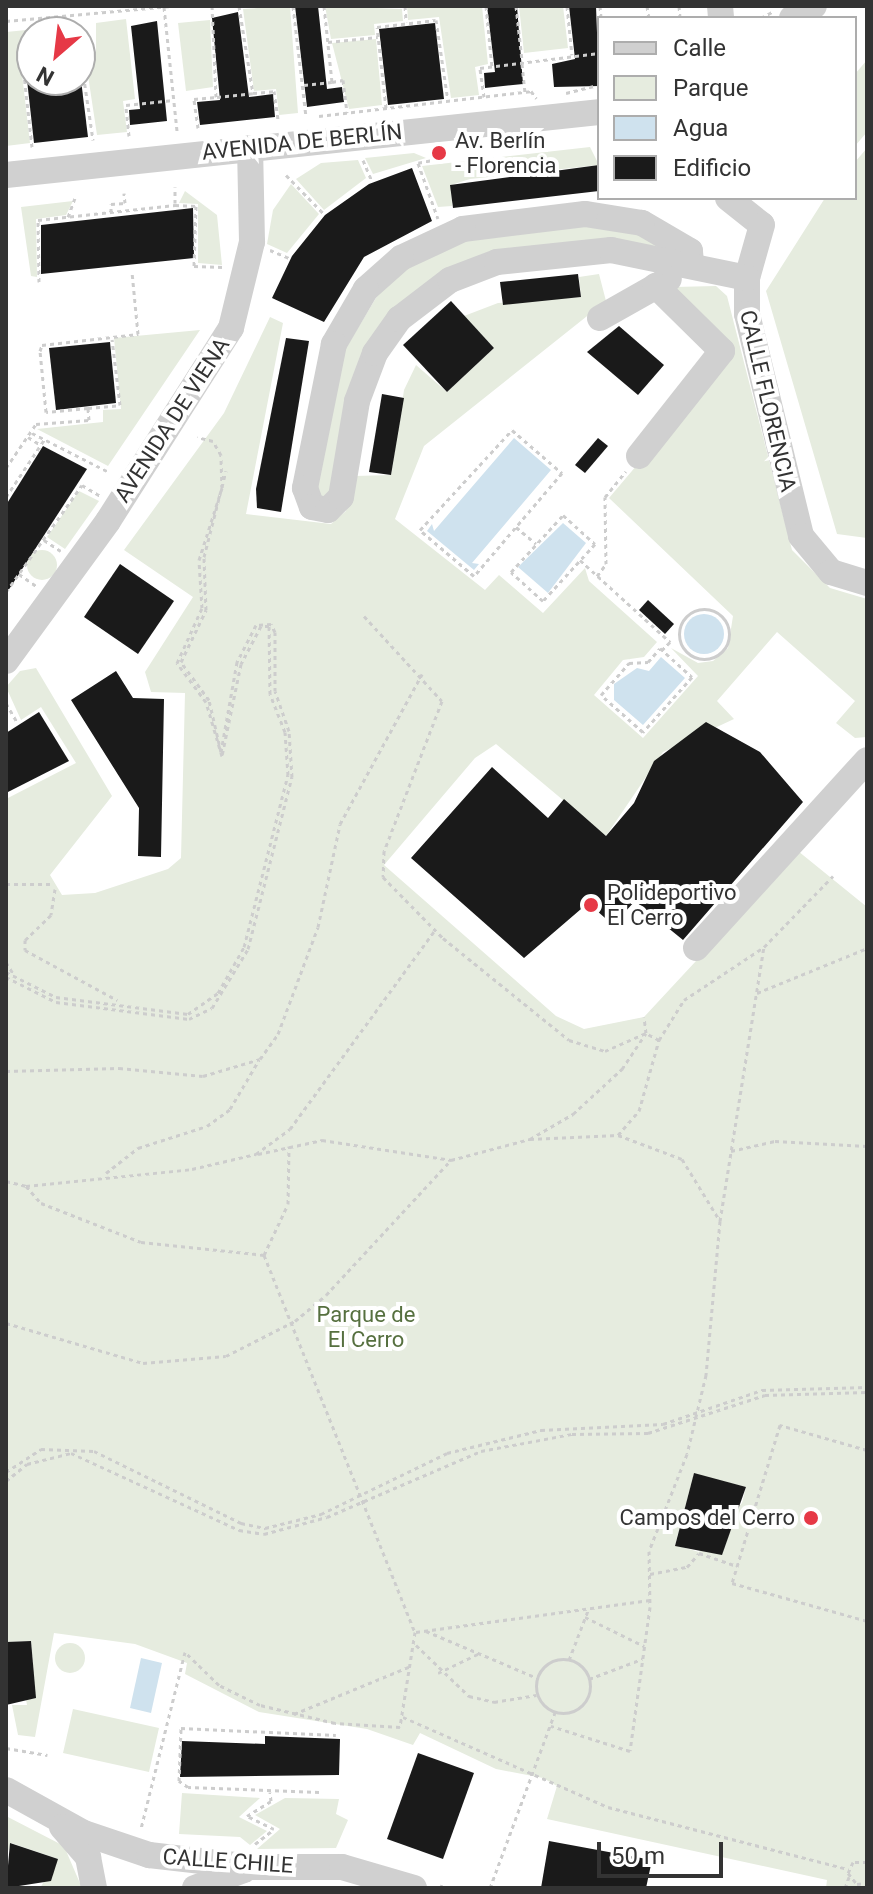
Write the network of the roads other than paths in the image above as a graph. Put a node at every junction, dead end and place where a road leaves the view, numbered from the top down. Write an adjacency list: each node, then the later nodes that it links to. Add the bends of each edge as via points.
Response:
1 (814, 6): 2 (street)
2 (796, 16)
3 (565, 107): 4 (street, AVENIDA DE BERLÍN); 5 (street); 6 (street, AVENIDA DE BERLÍN)
4 (597, 112)
5 (597, 133)
6 (250, 148): 7 (street, AVENIDA DE BERLÍN); 15 (street, AVENIDA DE VIENA, via 253,229 231,328 108,521)
7 (6, 175)
8 (731, 200): 10 (street, CALLE FLORENCIA, via 762,225)
9 (691, 263): 9 (street, via 611,250 497,262 450,280 399,319 368,366 336,505 319,511 306,498 334,344 366,289 434,237 608,214 675,240); 10 (street); 11 (street)
10 (747, 278): 14 (street, CALLE FLORENCIA, via 747,314 801,536 831,572)
11 (656, 286): 12 (street); 13 (street, via 722,351)
12 (600, 318)
13 (639, 456)
14 (867, 583)
15 (6, 661)
16 (867, 760): 17 (street)
17 (696, 948)
18 (6, 1790): 19 (street, CALLE CHILE)
19 (53, 1818): 20 (street, CALLE CHILE, via 149,1855); 21 (street, via 84,1850)
20 (250, 1858): 22 (street); 23 (street, CALLE CHILE, via 342,1867)
21 (94, 1888)
22 (195, 1888)
23 (414, 1888)

